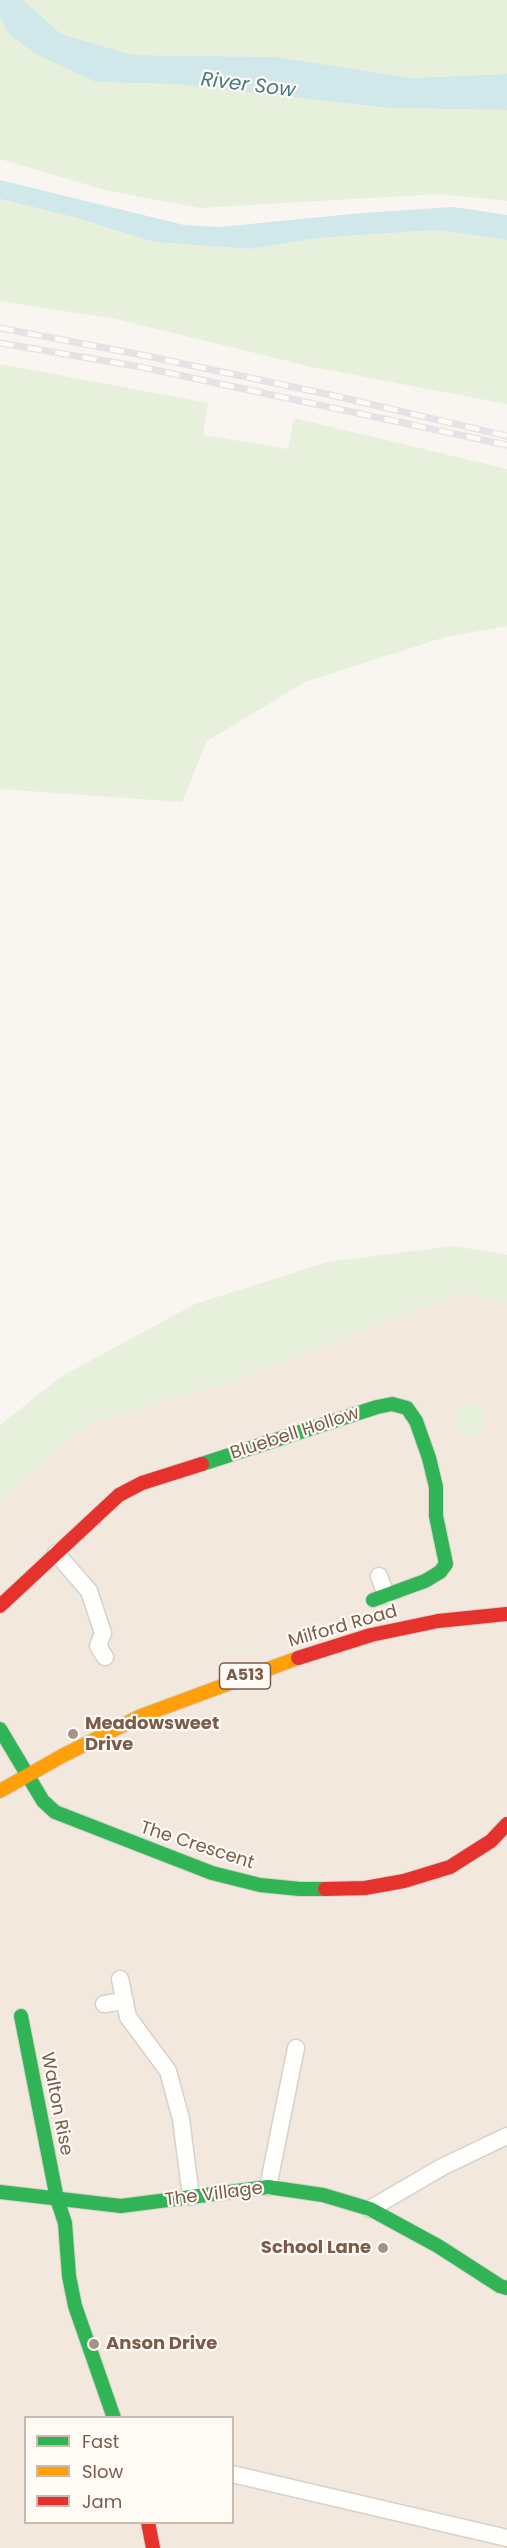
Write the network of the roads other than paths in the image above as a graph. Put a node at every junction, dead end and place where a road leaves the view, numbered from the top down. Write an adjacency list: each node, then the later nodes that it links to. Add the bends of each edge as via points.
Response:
1 (56, 1553): 3 (main road, Bluebell Hollow, via 119,1495 142,1484 392,1404 407,1408 416,1421 429,1458 446,1564 425,1581); 4 (main road, Bluebell Hollow); 6 (street, via 89,1591 102,1633)
2 (379, 1576): 3 (street, Bluebell Hollow)
3 (379, 1598)
4 (0, 1606)
5 (507, 1614): 8 (main road, Milford Road / A513, via 438,1621 371,1635 261,1670 141,1716)
6 (96, 1651)
7 (0, 1729): 8 (main road, The Crescent)
8 (26, 1776): 9 (main road, Milford Road / A513); 10 (main road, The Crescent, via 55,1812 104,1833 212,1873 260,1885 300,1889 365,1888 432,1873 450,1867 491,1841)
9 (0, 1791)
10 (507, 1824)
11 (120, 1979): 12 (street)
12 (125, 2001): 13 (street); 19 (street, via 128,2017 168,2071 181,2119)
13 (104, 2004)
14 (21, 2016): 20 (main road, Walton Rise)
15 (296, 2048): 17 (street)
16 (507, 2136): 21 (street, via 442,2167)
17 (268, 2187): 19 (main road, The Village); 21 (main road, The Village, via 323,2195)
18 (0, 2192): 20 (main road, The Village)
19 (190, 2197): 20 (main road, The Village, via 121,2206)
20 (57, 2199): 23 (main road, Walton Rise, via 65,2223 75,2306)
21 (370, 2209): 22 (main road, The Village)
22 (507, 2288)
23 (113, 2416)
24 (234, 2474): 26 (street)
25 (148, 2524): 27 (main road)
26 (507, 2538)
27 (153, 2548)

